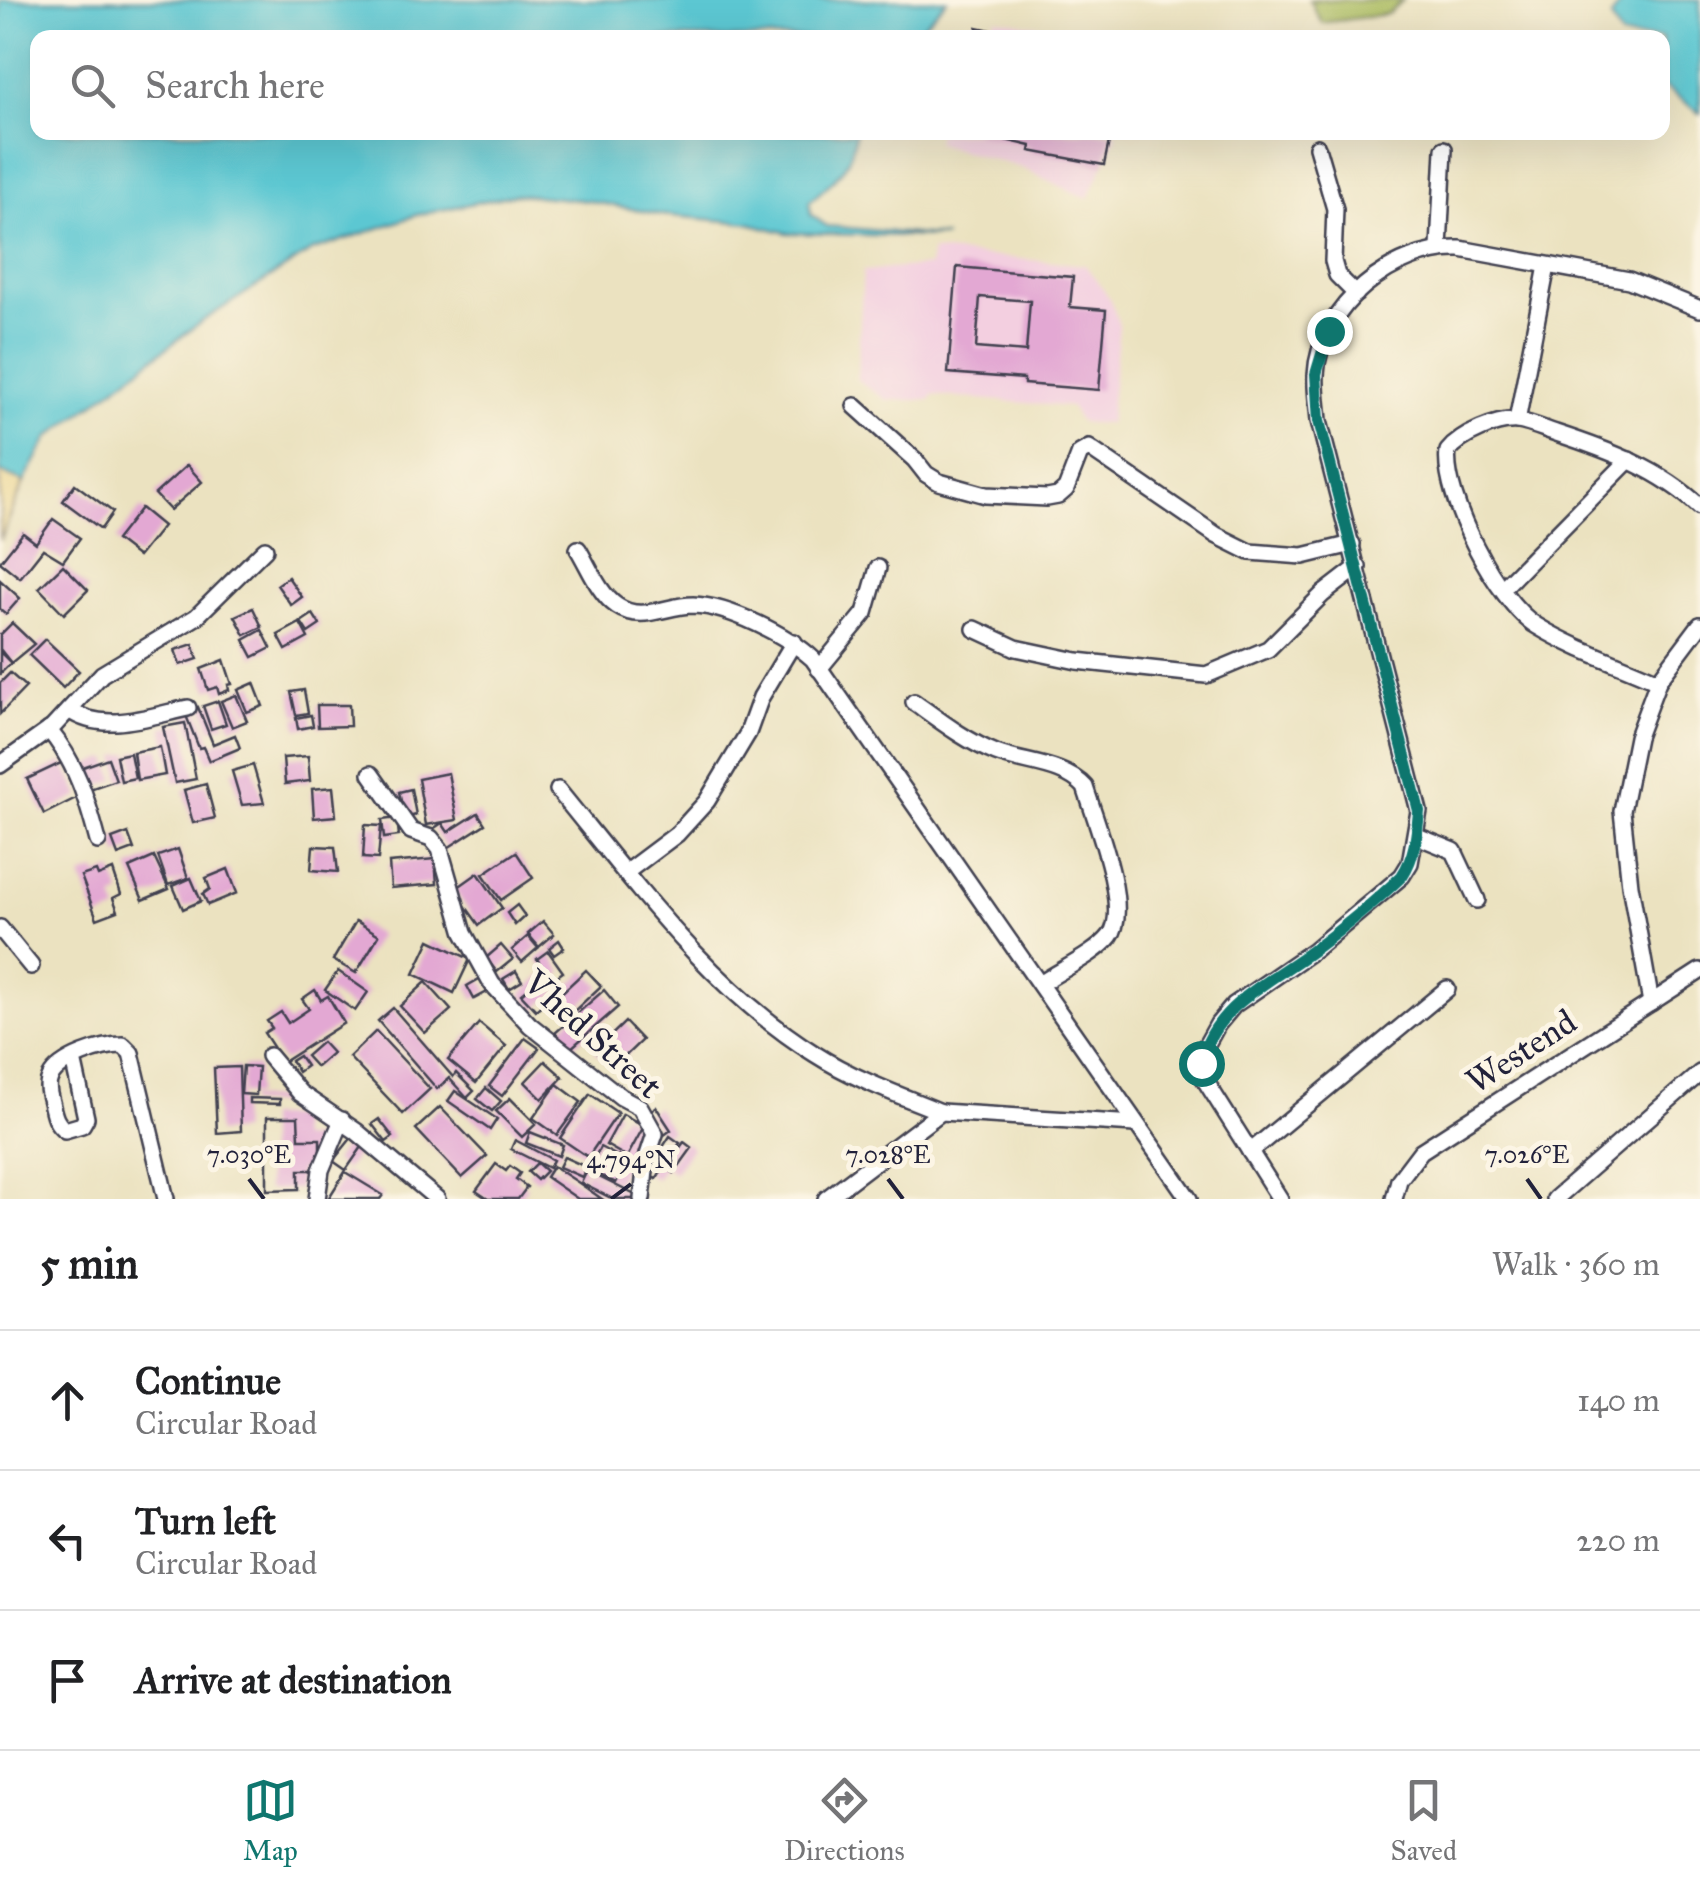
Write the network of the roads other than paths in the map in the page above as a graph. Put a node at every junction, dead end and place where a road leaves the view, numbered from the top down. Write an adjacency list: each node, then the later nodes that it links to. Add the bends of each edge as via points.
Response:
1 (1317, 147): 5 (street, via 1335,210 1333,261)
2 (1444, 149): 3 (street)
3 (1439, 248): 4 (street); 5 (street, via 1391,266)
4 (1547, 266): 6 (street, via 1629,280); 8 (street)
5 (1356, 294): 11 (street, via 1329,331 1316,374 1319,421)
6 (1700, 309)
7 (855, 406): 11 (street, via 926,474 954,487 986,495 1058,496 1088,448 1250,552 1303,556)
8 (1517, 421): 9 (street); 16 (street, via 1459,441 1447,458 1470,537)
9 (1628, 460): 10 (street, via 1676,484); 16 (street)
10 (1700, 507)
11 (1352, 544): 14 (street)
12 (578, 549): 19 (street, via 621,609 643,615 692,605 712,608)
13 (265, 550): 24 (street, via 196,617 102,674)
14 (1358, 566): 18 (street, via 1268,649 1206,674 1077,661 1016,648); 29 (street, via 1419,811)
15 (878, 568): 20 (street, via 865,614)
16 (1503, 588): 21 (street, via 1536,626)
17 (1700, 625): 21 (street)
18 (975, 630)
19 (794, 642): 20 (street); 31 (street, via 707,801 677,834)
20 (819, 668): 36 (street)
21 (1658, 680): 38 (street, via 1637,737 1622,811)
22 (914, 702): 36 (street, via 998,754 1085,787 1118,918 1107,940)
23 (188, 708): 24 (street, via 115,722 85,720)
24 (69, 710): 25 (street)
25 (49, 730): 26 (street); 30 (street, via 83,783)
26 (0, 765)
27 (371, 774): 49 (street, Vhed Street, via 405,824 440,850 464,932 492,984 530,1025 640,1107 655,1134)
28 (558, 790): 31 (street)
29 (1417, 836): 32 (street, via 1454,851); 45 (street, via 1410,863 1386,892 1234,1005 1210,1035 1203,1077)
30 (98, 842)
31 (625, 873): 42 (street, via 686,945 786,1033 816,1055)
32 (1477, 900)
33 (0, 928): 34 (street)
34 (32, 966)
35 (1700, 971): 38 (street, Westend)
36 (1040, 984): 44 (street)
37 (1447, 990): 45 (street)
38 (1651, 1003): 53 (street, Westend, via 1422,1151 1399,1180)
39 (269, 1056): 43 (street, via 300,1093)
40 (73, 1059): 46 (street, via 123,1044 134,1060)
41 (1700, 1073): 54 (street)
42 (941, 1112): 44 (street); 50 (street)
43 (342, 1120): 47 (street); 48 (street)
44 (1135, 1124): 51 (street)
45 (1250, 1152): 52 (street)
46 (166, 1199)
47 (317, 1199)
48 (436, 1199)
49 (642, 1199)
50 (826, 1199)
51 (1189, 1199)
52 (1280, 1199)
53 (1394, 1199)
54 (1555, 1199)

